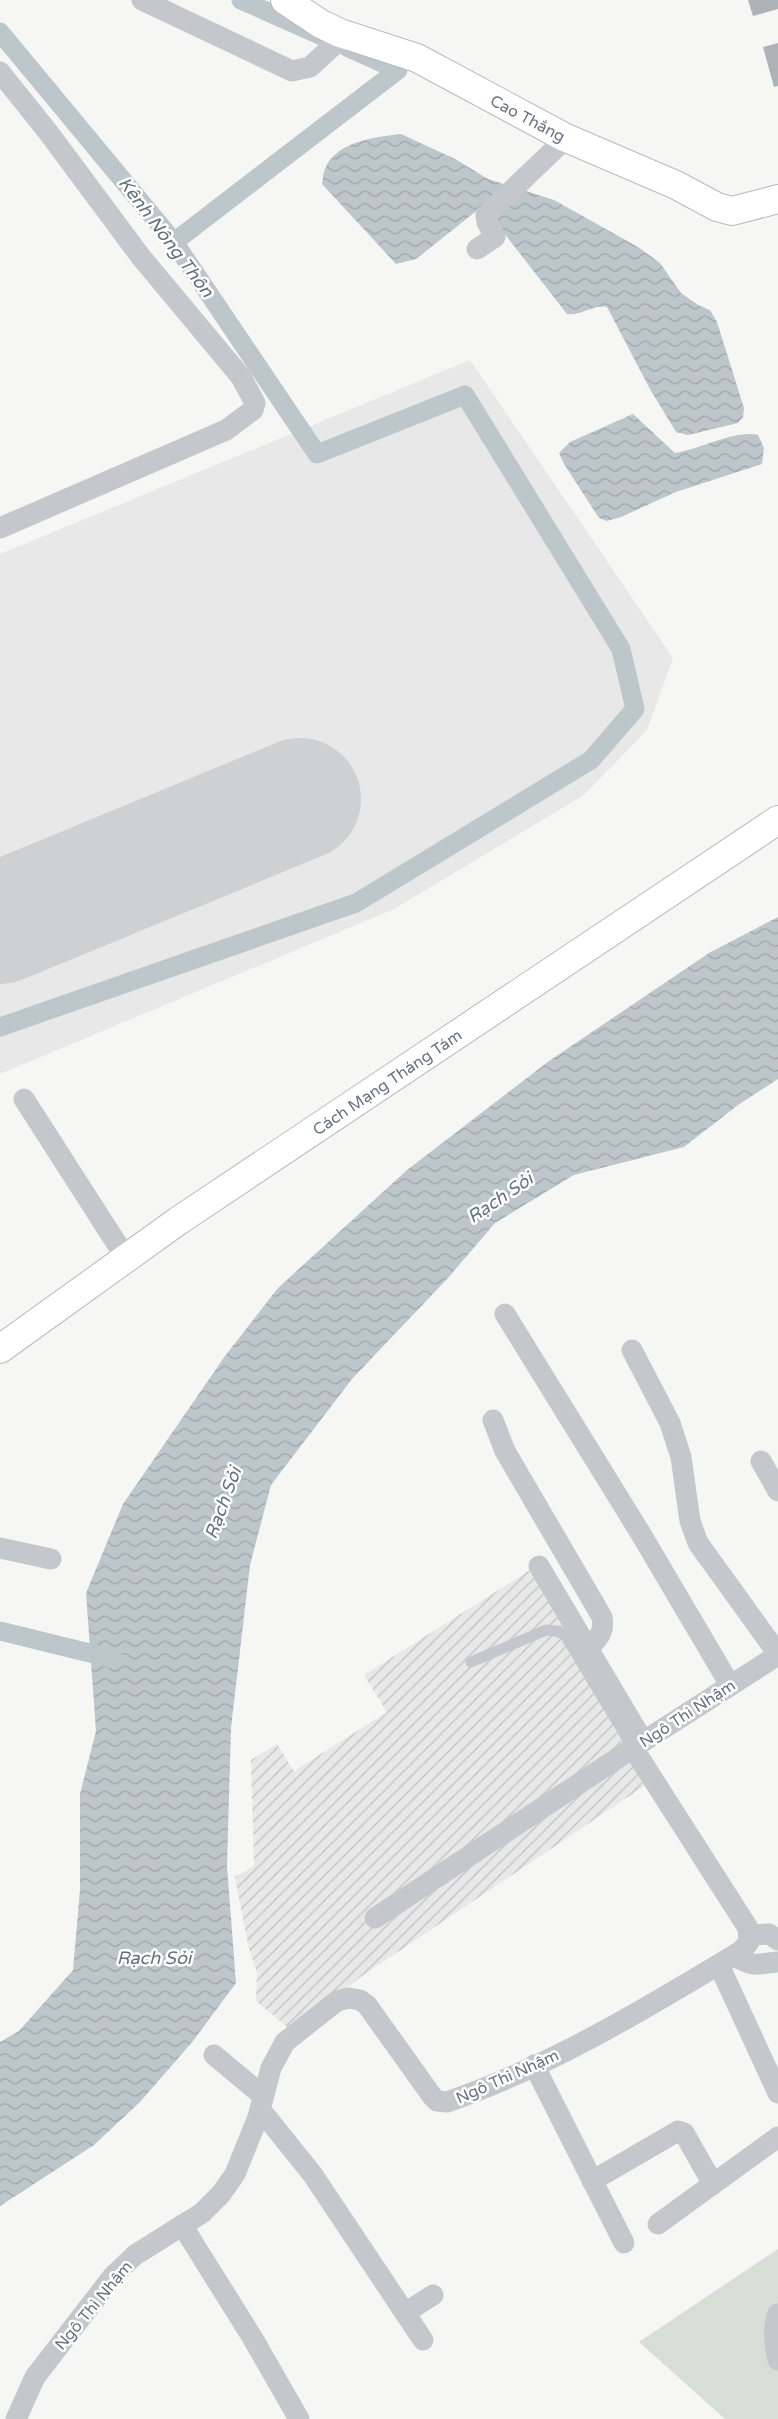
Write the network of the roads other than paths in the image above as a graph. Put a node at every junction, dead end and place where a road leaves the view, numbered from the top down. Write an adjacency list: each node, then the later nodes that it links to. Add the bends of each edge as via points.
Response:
1 (142, 0): 3 (street, via 292,71 310,67)
2 (285, 0): 3 (main road, Cao Thắng)
3 (342, 38): 5 (main road, Cao Thắng, via 417,58)
4 (0, 72): 8 (street, via 141,257 241,377 255,402 253,410 226,430)
5 (561, 142): 6 (main road, Cao Thắng, via 676,186 717,207 732,210); 7 (street, via 486,215 495,236)
6 (778, 200)
7 (477, 249)
8 (0, 528)
9 (778, 820): 11 (main road, Cách Mạng Tháng Tám)
10 (24, 1100): 11 (street)
11 (126, 1258): 13 (main road, Cách Mạng Tháng Tám)
12 (505, 1314): 24 (street, via 641,1534)
13 (0, 1349)
14 (632, 1350): 22 (street, via 670,1422 681,1457 690,1521 698,1543)
15 (493, 1420): 21 (street, via 505,1451 602,1617 602,1634)
16 (761, 1461): 17 (street)
17 (778, 1492)
18 (0, 1548): 19 (street)
19 (51, 1559)
20 (539, 1566): 21 (street)
21 (588, 1649): 25 (street)
22 (778, 1654): 24 (street, Ngô Thì Nhậm)
23 (471, 1662): 25 (lane, via 546,1630 556,1631 565,1636)
24 (730, 1686): 25 (street, Ngô Thì Nhậm)
25 (638, 1744): 26 (street); 27 (street, Ngô Thì Nhậm)
26 (375, 1918)
27 (750, 1935): 28 (street, via 769,1934); 29 (street, Ngô Thì Nhậm, via 749,1942)
28 (778, 1940)
29 (726, 1960): 30 (street, via 761,1966); 32 (street, Ngô Thì Nhậm, via 636,2015); 33 (street)
30 (778, 1962)
31 (214, 2055): 34 (street)
32 (534, 2065): 34 (street, Ngô Thì Nhậm, via 458,2098 437,2101 367,2006 360,2000 349,1998 338,2001 285,2042 271,2068); 36 (street)
33 (778, 2093)
34 (262, 2102): 39 (street, Ngô Thì Nhậm, via 235,2174 202,2213); 42 (street)
35 (778, 2138): 37 (street)
36 (592, 2181): 37 (street, via 678,2130 684,2133); 40 (street)
37 (713, 2184): 38 (street)
38 (658, 2224)
39 (182, 2226): 46 (street, Ngô Thì Nhậm, via 135,2255 113,2276 35,2377); 47 (street)
40 (624, 2243)
41 (433, 2295): 42 (street)
42 (405, 2313): 44 (street)
43 (778, 2314): 45 (street, via 774,2343)
44 (422, 2340)
45 (778, 2360)
46 (16, 2419)
47 (299, 2419)

